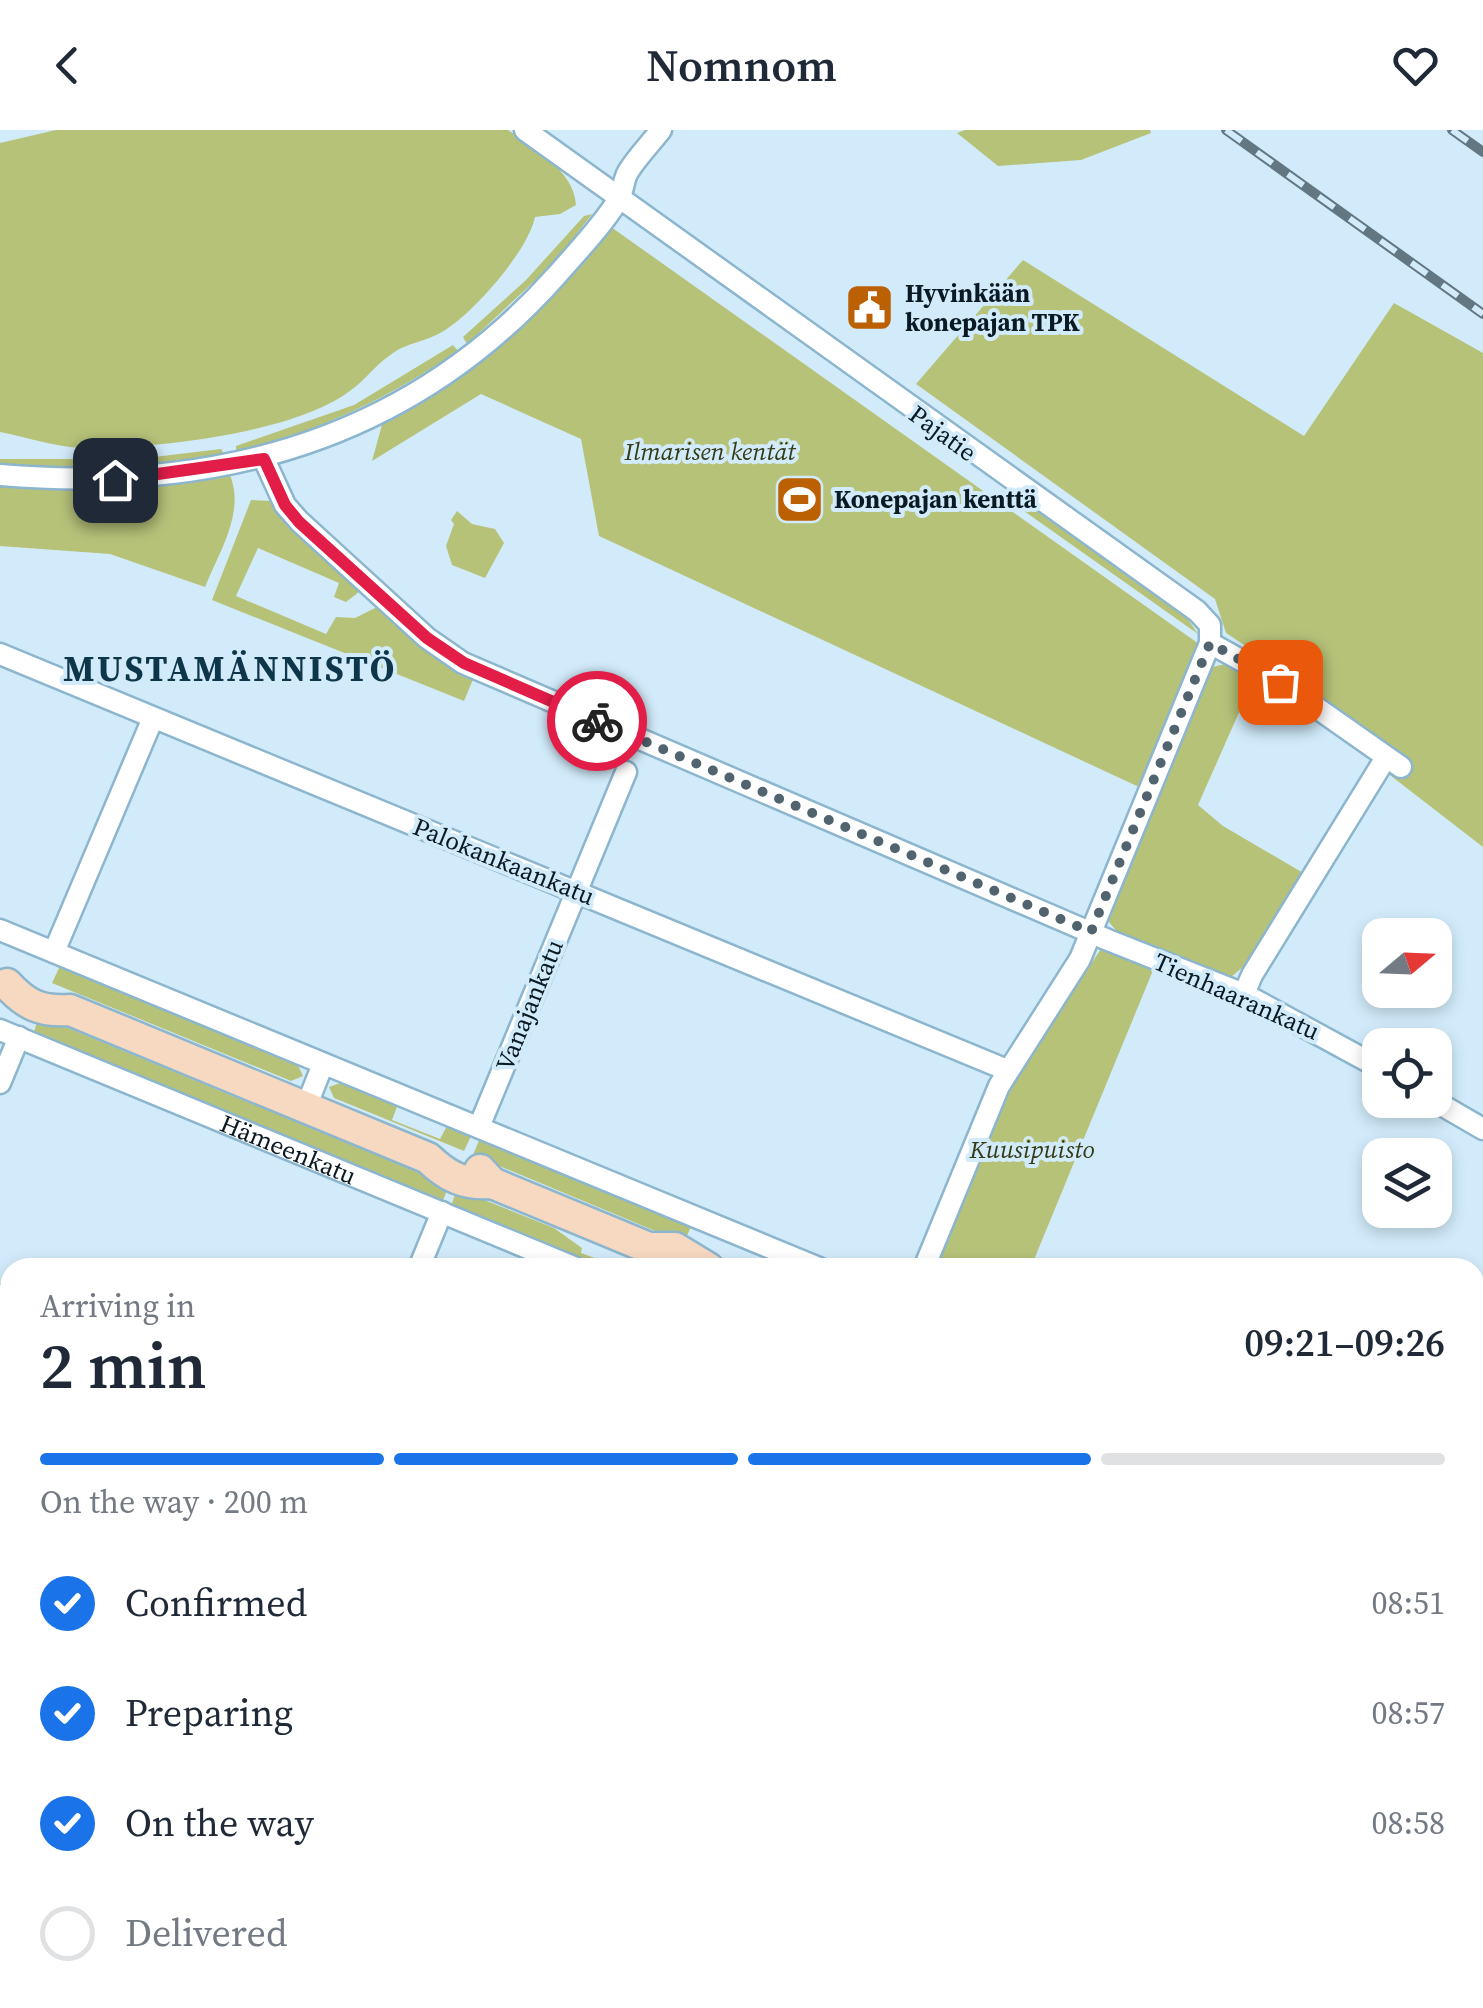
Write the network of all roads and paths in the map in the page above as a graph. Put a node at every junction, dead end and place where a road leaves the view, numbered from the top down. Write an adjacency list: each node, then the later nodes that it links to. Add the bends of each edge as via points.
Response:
1 (526, 130): 3 (street, Pajatie)
2 (662, 130): 3 (street, via 626,174)
3 (620, 197): 4 (street, via 555,277 457,364 380,412); 6 (street, Pajatie, via 1197,612 1210,625)
4 (264, 459): 5 (street, via 115,480); 12 (street, Tienhaarankatu, via 299,522 427,638 464,663)
5 (0, 475)
6 (1210, 643): 12 (street); 15 (street, Pajatie, via 1280,682 1393,763)
7 (0, 654): 8 (street, Palokankaankatu)
8 (153, 718): 10 (street, Palokankaankatu); 13 (street)
9 (626, 772): 10 (street, Vanajankatu)
10 (576, 891): 19 (street, Palokankaankatu); 23 (street, Vanajankatu)
11 (0, 930): 13 (street)
12 (1091, 932): 15 (street, Tienhaarankatu); 19 (street)
13 (54, 952): 18 (street)
14 (3, 982): 21 (main road, Hämeenkatu, via 31,983 55,993 70,1010)
15 (1244, 994): 17 (street, Tienhaarankatu)
16 (9, 1034): 20 (street); 25 (street, Hämeenkatu)
17 (1362, 1058)
18 (323, 1064): 21 (street, Hämeenkatu); 23 (street)
19 (1007, 1070): 31 (street)
20 (0, 1083)
21 (306, 1107): 28 (main road, Hämeenkatu, via 428,1158 452,1156 477,1166 492,1184)
22 (1452, 1111): 24 (street)
23 (478, 1127): 30 (street)
24 (1483, 1130)
25 (442, 1212): 26 (street); 27 (street, Hämeenkatu)
26 (424, 1258)
27 (552, 1258)
28 (659, 1258): 29 (main road, Hämeenkatu, via 674,1248)
29 (691, 1258)
30 (794, 1258)
31 (928, 1258)

